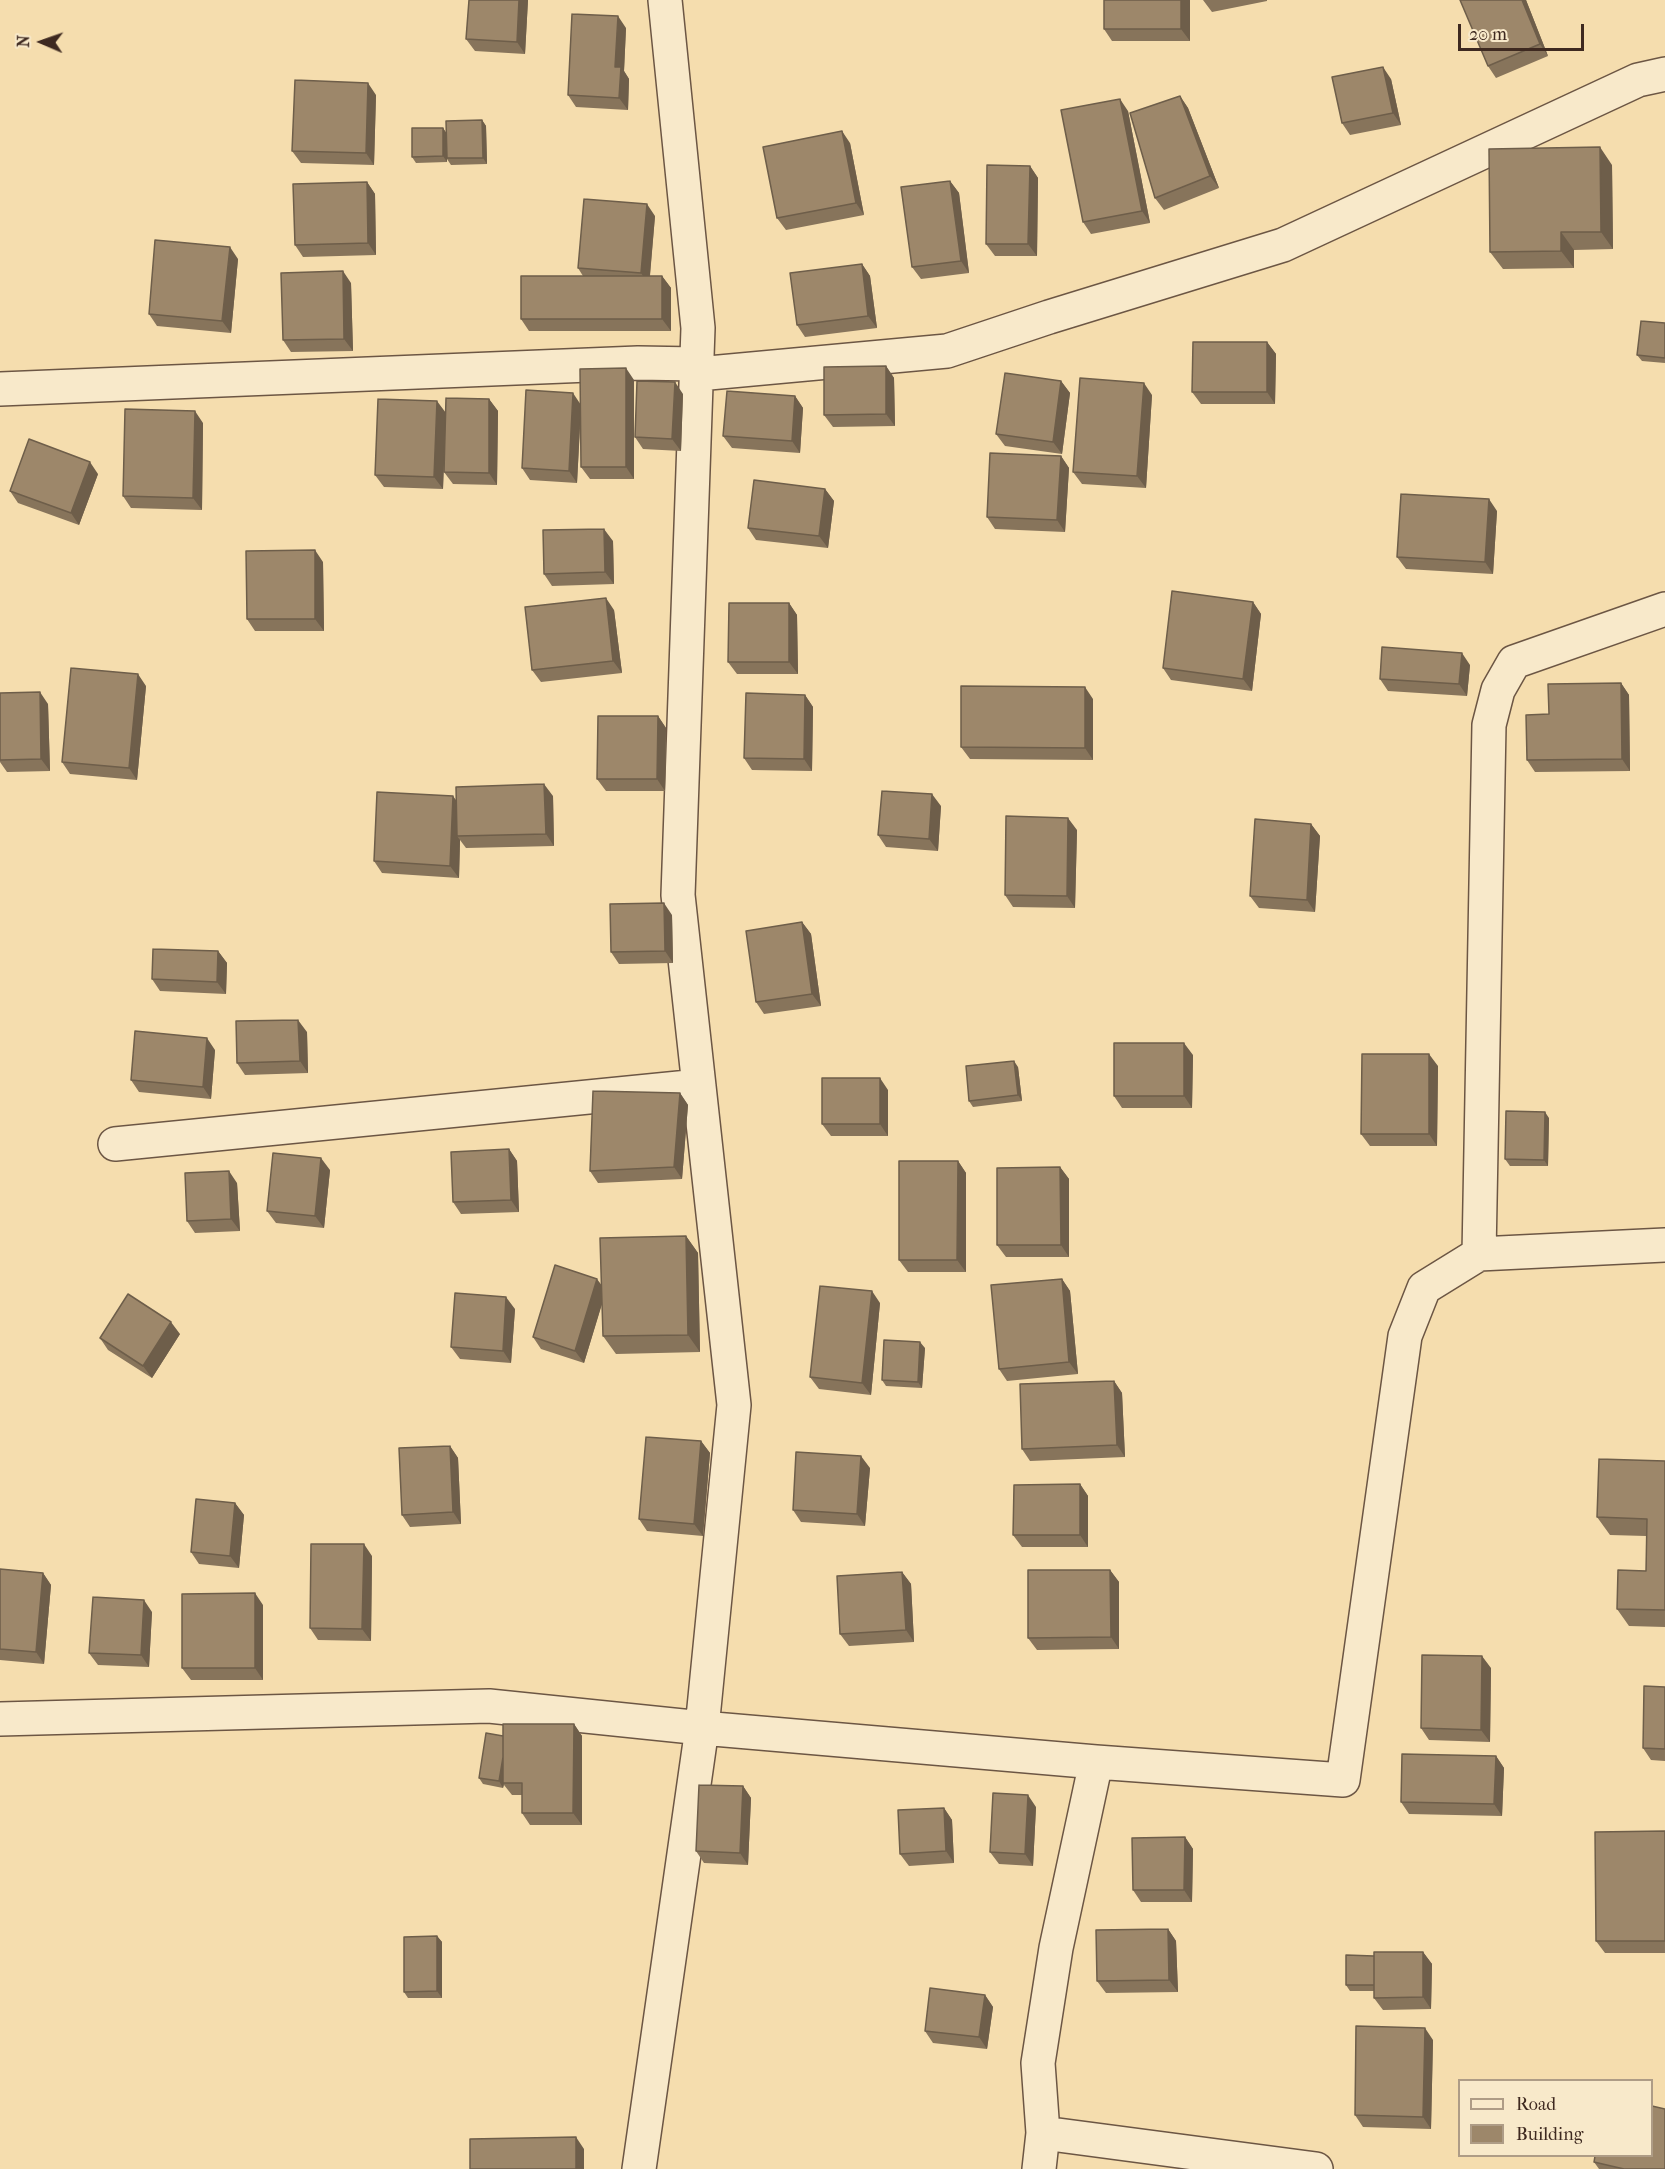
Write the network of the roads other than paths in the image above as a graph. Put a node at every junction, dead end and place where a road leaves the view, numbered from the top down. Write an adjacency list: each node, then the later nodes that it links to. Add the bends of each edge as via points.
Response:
1 (665, 0): 3 (street, via 698,328)
2 (1665, 74): 3 (street, via 1638,80 1283,245 947,351)
3 (697, 369): 4 (street, via 638,363); 6 (street, via 678,895)
4 (0, 389)
5 (1665, 609): 9 (street, via 1514,662 1498,690 1489,725)
6 (699, 1086): 7 (street); 11 (street, via 734,1405)
7 (115, 1144)
8 (1665, 1245): 9 (street)
9 (1479, 1254): 12 (street, via 1424,1288 1405,1336 1343,1780)
10 (0, 1719): 11 (street, via 489,1706)
11 (702, 1728): 12 (street); 14 (street)
12 (1096, 1762): 13 (street, via 1056,1948 1038,2063)
13 (1043, 2133): 15 (street); 16 (street)
14 (639, 2169)
15 (1039, 2169)
16 (1316, 2169)

